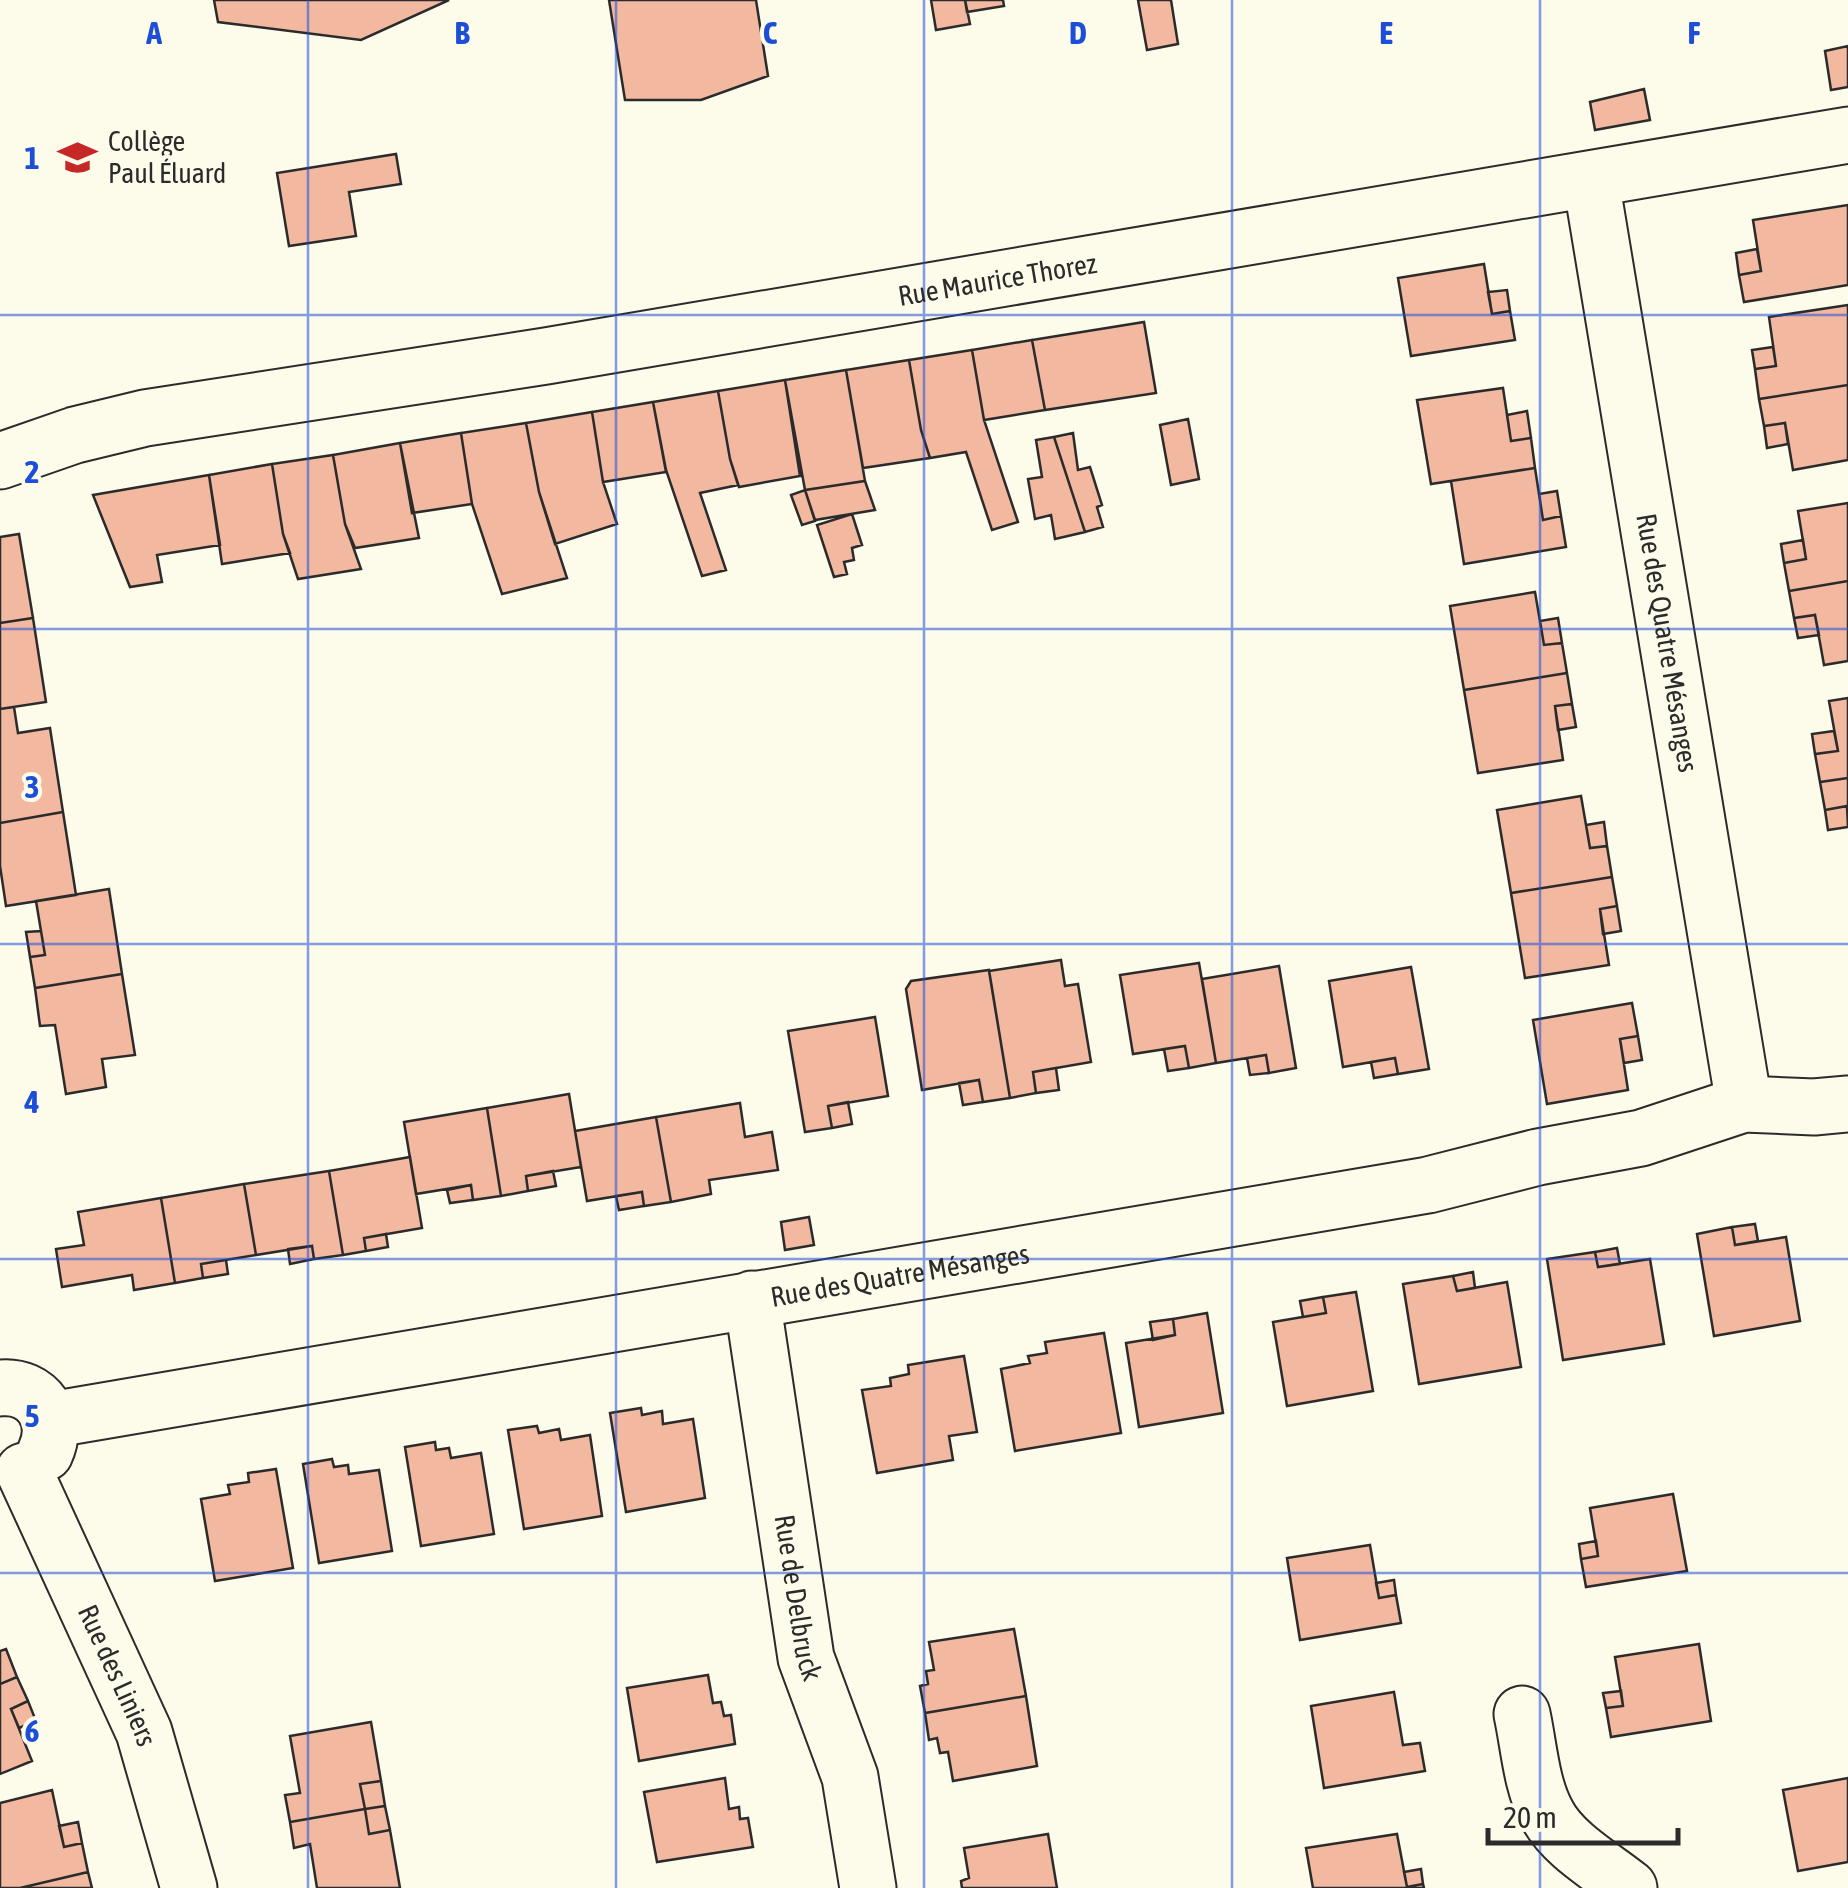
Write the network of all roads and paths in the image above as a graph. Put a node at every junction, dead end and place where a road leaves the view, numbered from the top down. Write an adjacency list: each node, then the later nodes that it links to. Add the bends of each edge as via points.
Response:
1 (1848, 135): 2 (street, Rue Maurice Thorez)
2 (1591, 181): 3 (street, Rue Maurice Thorez); 6 (street, Rue des Quatre Mésanges)
3 (145, 418): 4 (street, Rue Maurice Thorez); 5 (street, Rue Maurice Thorez)
4 (0, 429)
5 (0, 461)
6 (1744, 1104): 7 (street, Rue des Quatre Mésanges); 8 (street, Rue des Quatre Mésanges, via 1640,1138 1428,1185)
7 (1848, 1104)
8 (752, 1300): 10 (street, Rue des Quatre Mésanges); 14 (street, Rue de Delbruck, via 806,1658 850,1777)
9 (0, 1388): 10 (street, via 30,1393)
10 (50, 1420): 11 (street, via 47,1450 34,1466)
11 (12, 1472): 13 (street, Rue des Liniers, via 144,1732)
12 (1522, 1714): 15 (street, via 1547,1815)
13 (188, 1888)
14 (868, 1888)
15 (1629, 1888)

